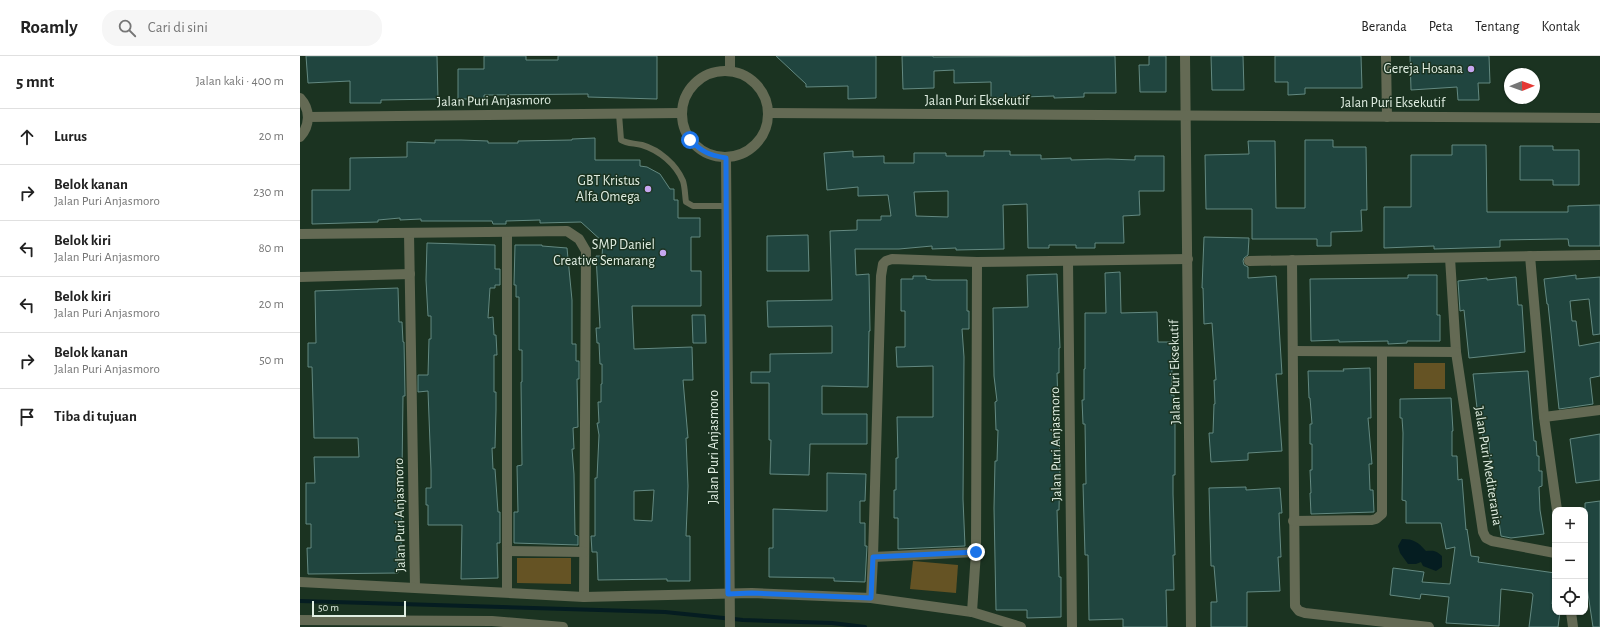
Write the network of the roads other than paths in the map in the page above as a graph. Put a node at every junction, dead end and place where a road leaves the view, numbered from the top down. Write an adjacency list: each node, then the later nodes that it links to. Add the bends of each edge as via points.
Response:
1 (730, 56): 4 (street)
2 (1185, 56): 9 (street, Jalan Puri Eksekutif)
3 (1386, 56): 11 (street)
4 (730, 70): 6 (street, via 752,80 760,89); 8 (street, via 714,71 690,86 683,99)
5 (300, 98): 10 (street, via 307,109)
6 (768, 113): 9 (street, Jalan Puri Eksekutif); 14 (street, via 766,127 751,149)
7 (619, 114): 8 (street, Jalan Puri Anjasmoro); 10 (street, Jalan Puri Anjasmoro); 15 (lane, via 621,140 658,152 674,166 683,181 686,202 693,206)
8 (681, 114): 14 (street, via 683,127 694,145 712,156)
9 (1187, 116): 11 (street, Jalan Puri Eksekutif); 22 (street, Jalan Puri Eksekutif)
10 (308, 117): 13 (street, via 307,125)
11 (1387, 117): 12 (street, Jalan Puri Eksekutif)
12 (1600, 118)
13 (300, 137)
14 (726, 158): 15 (street, Jalan Puri Anjasmoro)
15 (726, 206): 45 (street, Jalan Puri Anjasmoro)
16 (507, 232): 17 (street); 36 (street); 37 (street, via 567,232 579,239 586,251)
17 (409, 233): 18 (street); 27 (street, Jalan Puri Anjasmoro)
18 (300, 234)
19 (1600, 255): 20 (street)
20 (1530, 256): 21 (street); 33 (street)
21 (1450, 258): 23 (street); 31 (street, Jalan Puri Mediterania)
22 (1188, 260): 24 (street); 58 (street, Jalan Puri Eksekutif)
23 (1292, 260): 25 (street); 29 (street)
24 (1068, 261): 26 (street); 57 (street, Jalan Puri Anjasmoro)
25 (1249, 261)
26 (976, 262): 38 (street); 40 (street, via 892,259 883,264)
27 (410, 274): 28 (street); 42 (street, Jalan Puri Anjasmoro)
28 (300, 277)
29 (1293, 352): 30 (street); 35 (street)
30 (1382, 352): 31 (street); 35 (street, via 1382,514 1372,520)
31 (1456, 352): 39 (street, Jalan Puri Mediterania, via 1484,535 1488,540)
32 (1600, 410): 33 (street)
33 (1544, 417): 34 (street)
34 (1557, 507)
35 (1293, 521): 52 (street, via 1296,608 1305,613)
36 (507, 551): 37 (street); 43 (street)
37 (584, 552): 44 (street)
38 (976, 552): 40 (street); 47 (street)
39 (1552, 552)
40 (873, 557): 46 (street)
41 (300, 582): 42 (street)
42 (415, 587): 43 (street)
43 (507, 592): 44 (street)
44 (584, 597): 45 (street)
45 (729, 598): 46 (street, via 752,593); 55 (street, Jalan Puri Anjasmoro)
46 (871, 598): 47 (street)
47 (972, 612): 56 (street)
48 (1571, 615): 60 (street)
49 (300, 620): 50 (street)
50 (398, 623): 51 (street)
51 (492, 624): 54 (street)
52 (1380, 625): 53 (street)
53 (1401, 626): 59 (street)
54 (563, 627)
55 (730, 627)
56 (1022, 627)
57 (1072, 627)
58 (1191, 627)
59 (1429, 627)
60 (1573, 627)

